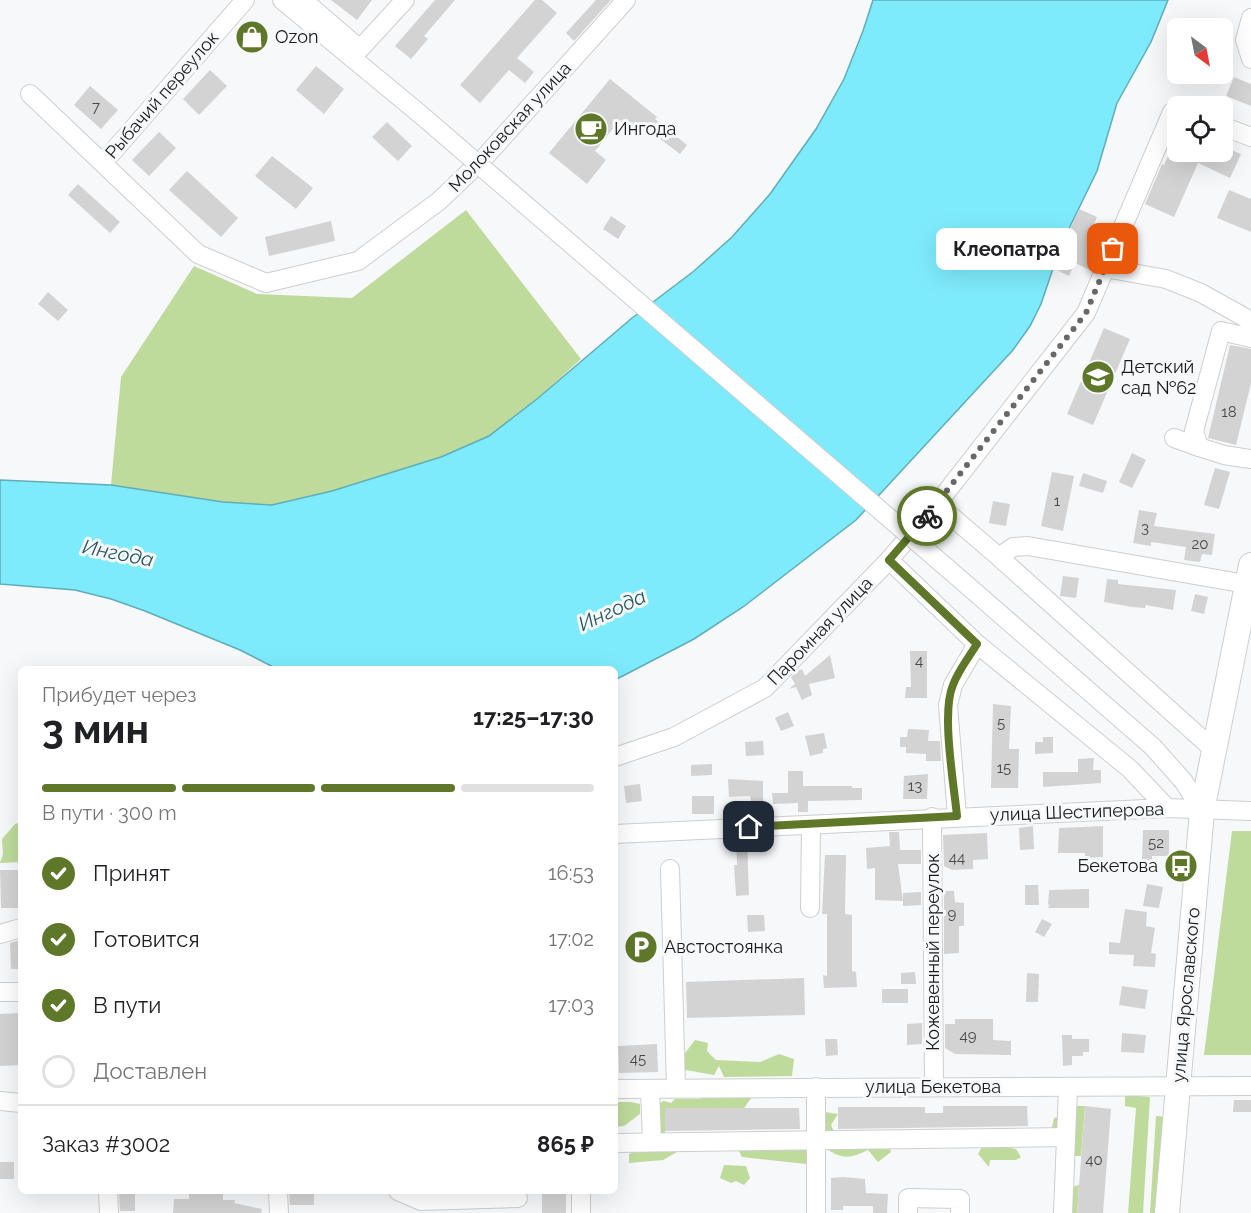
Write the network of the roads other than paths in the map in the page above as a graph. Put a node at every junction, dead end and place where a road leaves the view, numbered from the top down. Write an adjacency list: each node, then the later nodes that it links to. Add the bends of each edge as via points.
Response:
1 (245, 0): 12 (street, Рыбачий переулок)
2 (282, 0): 27 (street, bridge, via 420,114 1153,747 1184,782)
3 (303, 0): 4 (street, via 360,49)
4 (405, 0)
5 (626, 0): 12 (street, Молоковская улица, via 483,159 439,201 358,261 266,283 198,254)
6 (1251, 18): 7 (street, via 1245,40)
7 (1251, 59)
8 (30, 94): 12 (street, Молоковская улица)
9 (1167, 124): 13 (street, Паромная улица)
10 (1233, 130): 11 (street)
11 (1251, 137)
12 (103, 163)
13 (1105, 268): 14 (street, via 1166,279 1201,293); 19 (street, Паромная улица, via 1086,313)
14 (1251, 324)
15 (1251, 338): 17 (street, via 1221,331 1194,431)
16 (1174, 438): 17 (street)
17 (1199, 447): 18 (street)
18 (1251, 459)
19 (937, 504): 20 (street); 21 (street, Паромная улица)
20 (999, 557): 22 (street, via 1013,548 1028,546); 24 (street)
21 (889, 560): 23 (street); 25 (street, Паромная улица, via 765,687 674,737)
22 (1249, 575): 24 (main road, улица Ярославского)
23 (977, 644): 26 (street, via 1130,769); 29 (street, via 953,685 948,705)
24 (1213, 749): 27 (main road, улица Ярославского)
25 (618, 756)
26 (1167, 808): 27 (street, улица Шестиперова); 29 (street, улица Шестиперова)
27 (1202, 811): 28 (street, улица Шестиперова); 44 (main road, улица Ярославского)
28 (1251, 811)
29 (957, 816): 30 (street, улица Шестиперова)
30 (932, 818): 31 (street, улица Шестиперова); 41 (street, Кожевенный переулок)
31 (811, 825): 32 (street, улица Шестиперова); 34 (street)
32 (618, 834)
33 (670, 869): 42 (street)
34 (810, 908)
35 (18, 929): 36 (street)
36 (0, 934)
37 (0, 992): 38 (street)
38 (18, 992)
39 (1251, 1086): 44 (street, улица Бекетова)
40 (816, 1087): 41 (street, улица Бекетова); 42 (street, улица Бекетова); 50 (street)
41 (934, 1087): 43 (street, улица Бекетова)
42 (676, 1088): 46 (street, улица Бекетова)
43 (1068, 1088): 44 (street, улица Бекетова); 49 (street)
44 (1177, 1088): 65 (main road, улица Ярославского)
45 (618, 1089): 46 (street, улица Бекетова)
46 (650, 1089): 51 (street)
47 (0, 1101): 48 (street)
48 (18, 1103)
49 (1066, 1137): 50 (street); 64 (street)
50 (817, 1140): 51 (street); 61 (street)
51 (652, 1142): 52 (street)
52 (618, 1143)
53 (108, 1194): 58 (street)
54 (278, 1194): 59 (street)
55 (405, 1194): 57 (street, via 421,1201)
56 (581, 1194): 60 (street)
57 (518, 1201)
58 (109, 1213)
59 (279, 1213)
60 (581, 1213)
61 (816, 1213)
62 (908, 1213): 63 (street, via 908,1198 960,1199)
63 (960, 1213)
64 (1063, 1213)
65 (1167, 1213)

